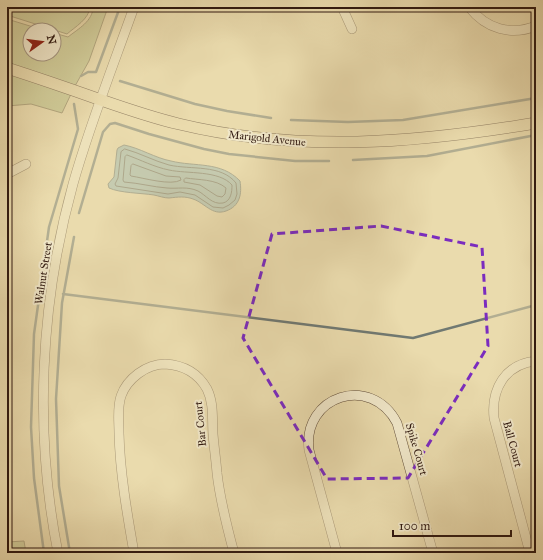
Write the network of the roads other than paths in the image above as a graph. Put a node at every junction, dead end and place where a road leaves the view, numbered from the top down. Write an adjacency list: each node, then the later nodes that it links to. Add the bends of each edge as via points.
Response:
1 (134, 7): 7 (street, Walnut Street)
2 (342, 7): 5 (street)
3 (470, 7): 4 (street, via 479,18 502,30 516,31)
4 (536, 26)
5 (352, 29)
6 (7, 68): 7 (main road, Marigold Avenue)
7 (101, 100): 8 (main road, Marigold Avenue, via 148,116 211,131 269,140 305,142 358,143 408,140 476,133); 12 (street, Walnut Street, via 65,217 48,320 44,429)
8 (536, 123)
9 (26, 164): 10 (street)
10 (7, 174)
11 (536, 362): 17 (street, Ball Court, via 520,365 504,376 497,389 493,408)
12 (58, 553)
13 (134, 553): 14 (street, Bar Court, via 119,442 119,404 125,387 131,380 146,369 161,364 188,369 207,390 212,408 218,482)
14 (234, 553)
15 (336, 553): 16 (street, Spike Court, via 308,450 308,439 313,421 324,407 338,398 355,395 379,402 392,414 397,423)
16 (433, 553)
17 (530, 553)

